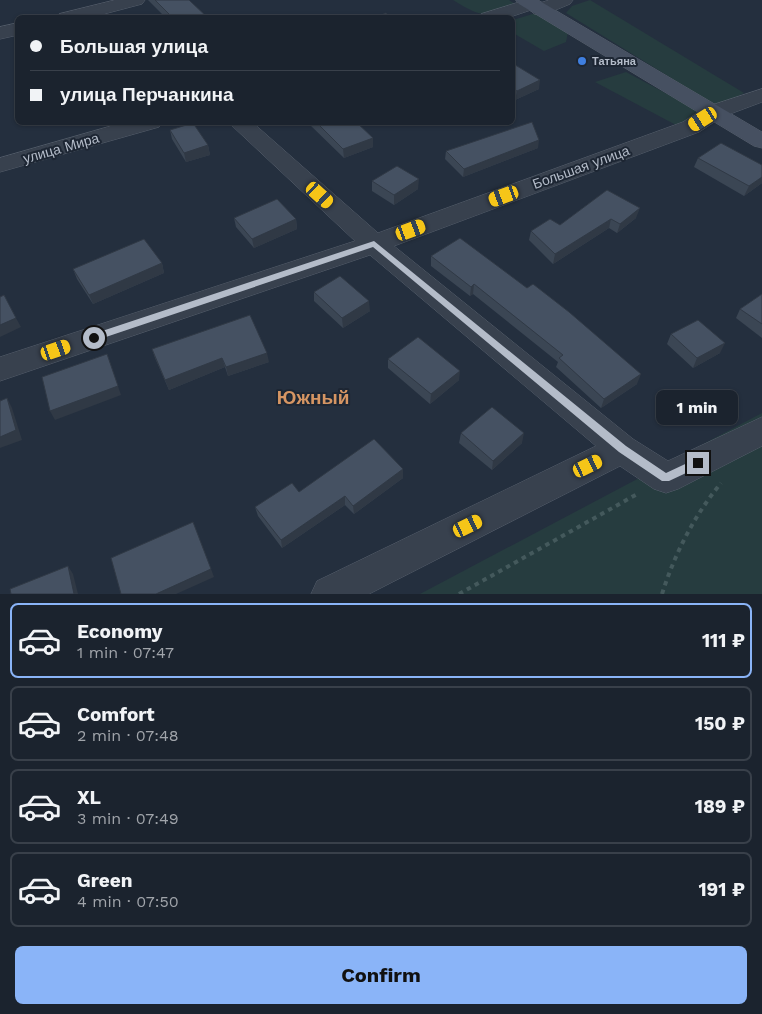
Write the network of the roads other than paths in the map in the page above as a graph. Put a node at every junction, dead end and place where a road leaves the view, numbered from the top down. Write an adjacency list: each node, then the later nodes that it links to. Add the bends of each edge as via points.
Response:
1 (136, 0): 4 (street)
2 (564, 0): 3 (street)
3 (532, 5): 6 (street); 10 (street)
4 (114, 8): 5 (street)
5 (80, 15)
6 (497, 15)
7 (15, 30): 8 (street)
8 (0, 33)
9 (762, 95): 10 (street, Большая улица)
10 (714, 112): 13 (street); 15 (street, Большая улица, via 691,126)
11 (140, 125): 14 (street, улица Мира)
12 (242, 125): 15 (street)
13 (762, 141)
14 (0, 165)
15 (374, 244): 16 (street, Большая улица); 18 (street)
16 (0, 369)
17 (762, 431): 18 (street, via 666,478)
18 (622, 449): 19 (street)
19 (330, 594)

